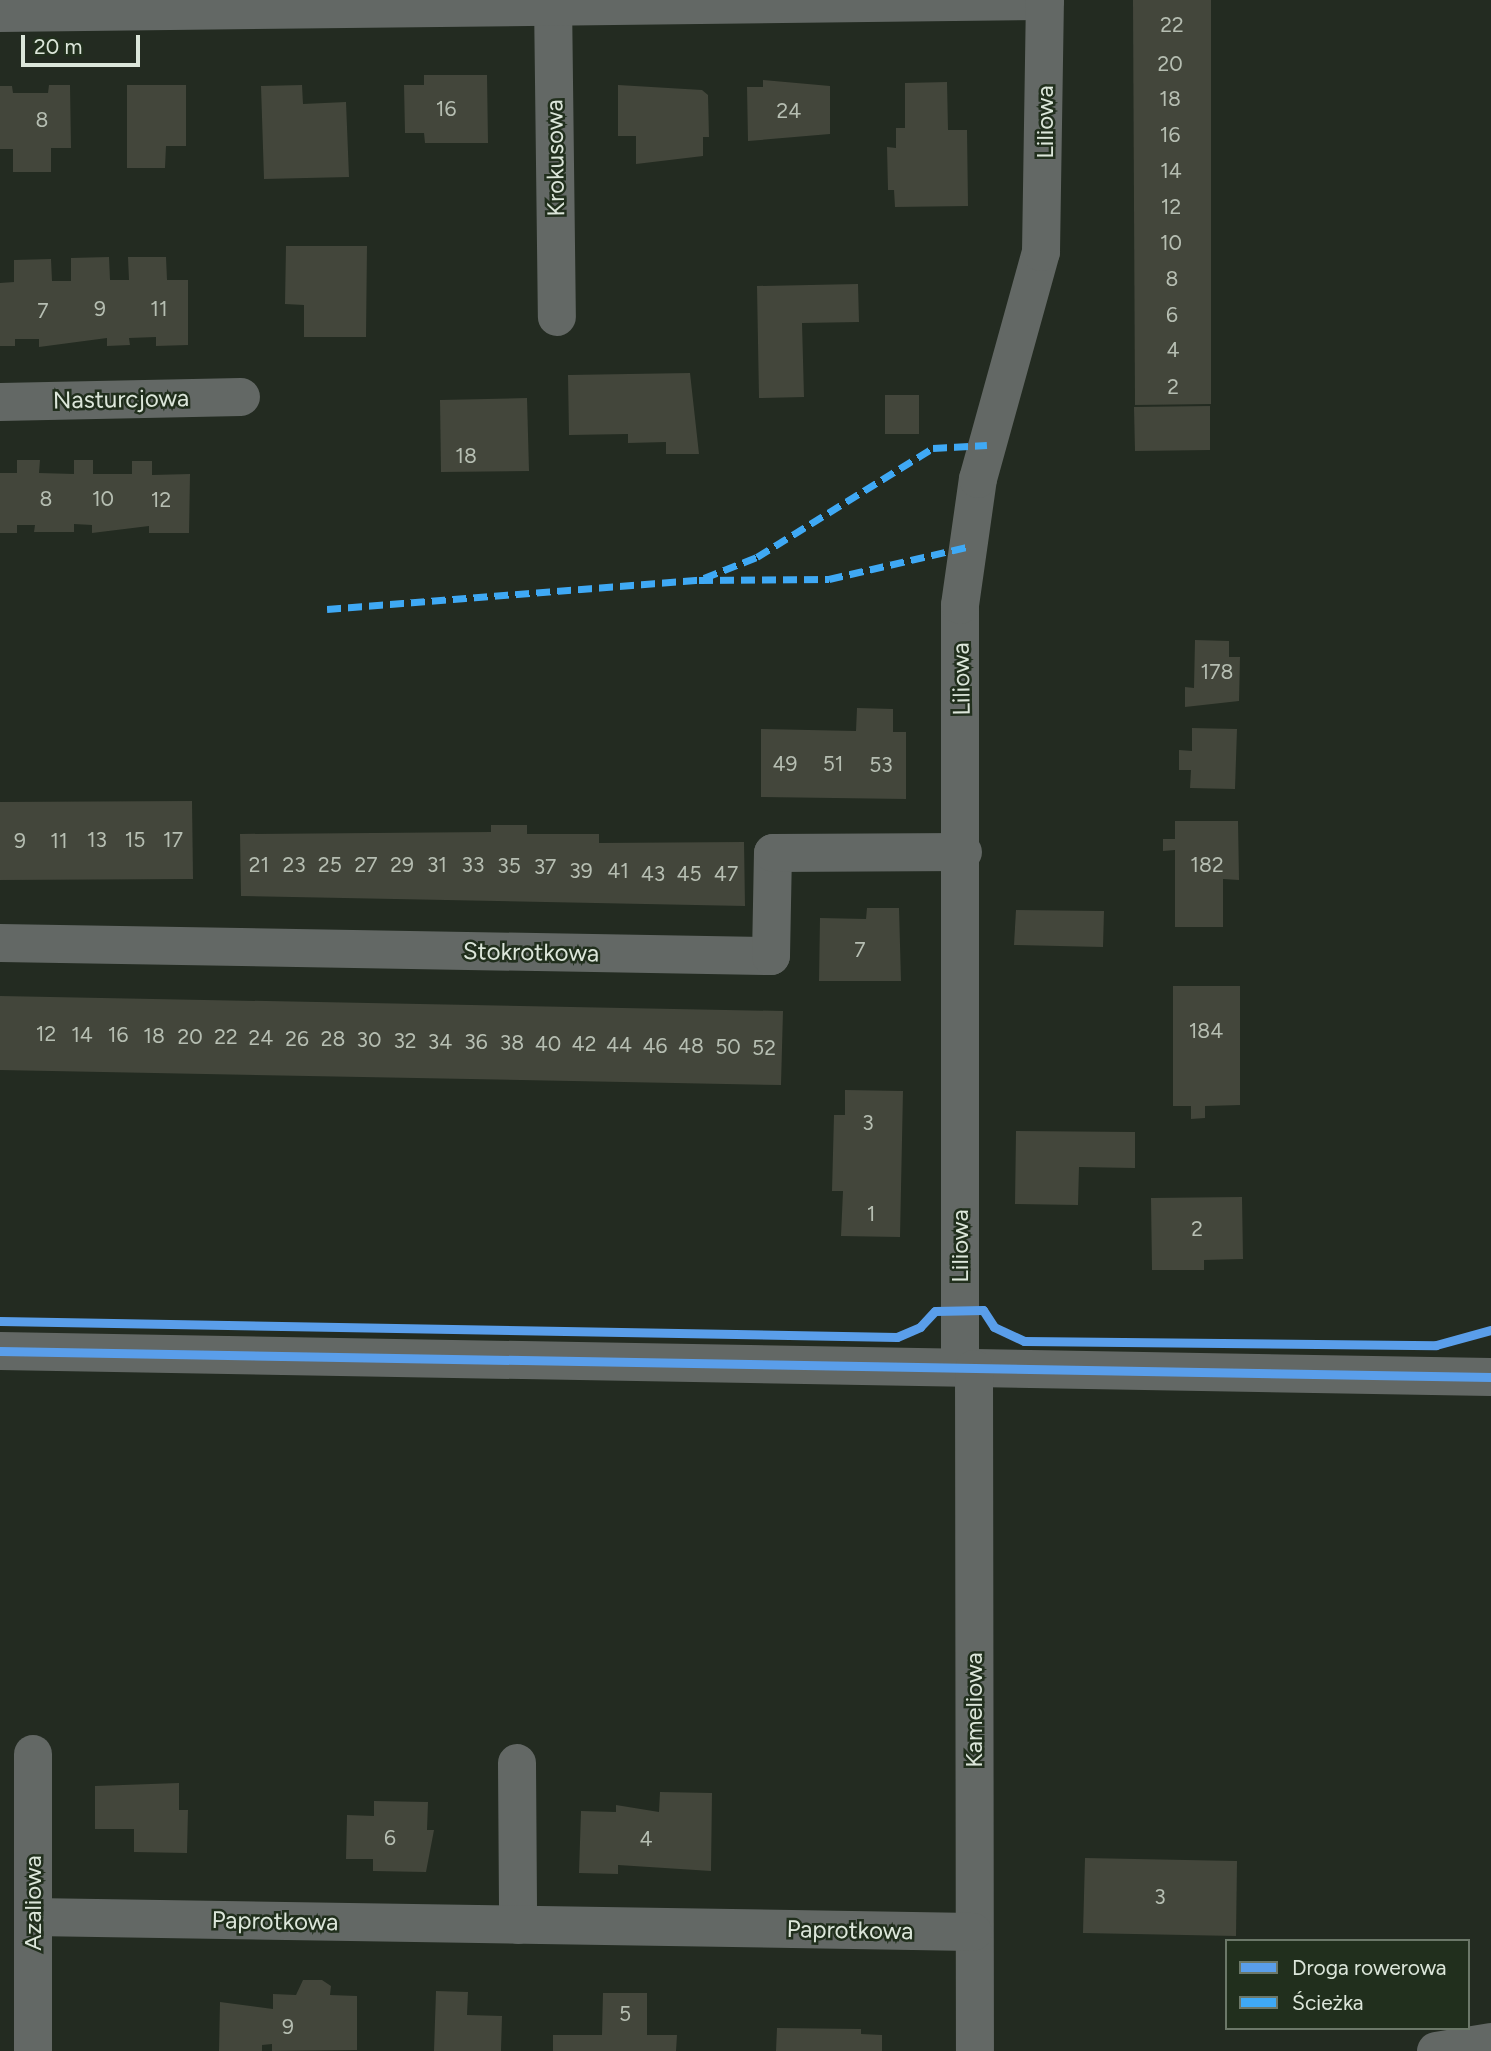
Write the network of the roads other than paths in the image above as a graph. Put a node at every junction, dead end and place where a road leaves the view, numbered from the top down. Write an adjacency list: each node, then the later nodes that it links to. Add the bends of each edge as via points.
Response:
1 (1045, 1): 2 (street); 7 (street, Liliowa, via 1041,252 978,479 961,601)
2 (553, 4): 3 (street); 4 (street, Krokusowa)
3 (0, 13)
4 (557, 317)
5 (241, 397): 6 (street, Nasturcjowa)
6 (0, 402)
7 (963, 852): 8 (street, Stokrotkowa, via 774,853 771,956); 10 (street, Liliowa)
8 (0, 943)
9 (0, 1351): 10 (street)
10 (967, 1369): 11 (street); 16 (street, Kameliowa)
11 (1491, 1377)
12 (33, 1754): 14 (street, Azaliowa)
13 (517, 1763): 15 (street)
14 (33, 1917): 15 (street, Paprotkowa); 18 (street, Azaliowa)
15 (518, 1925): 16 (street, Paprotkowa)
16 (973, 1932): 19 (street, Kameliowa)
17 (1491, 2042): 20 (street)
18 (33, 2051)
19 (975, 2051)
20 (1436, 2051)

